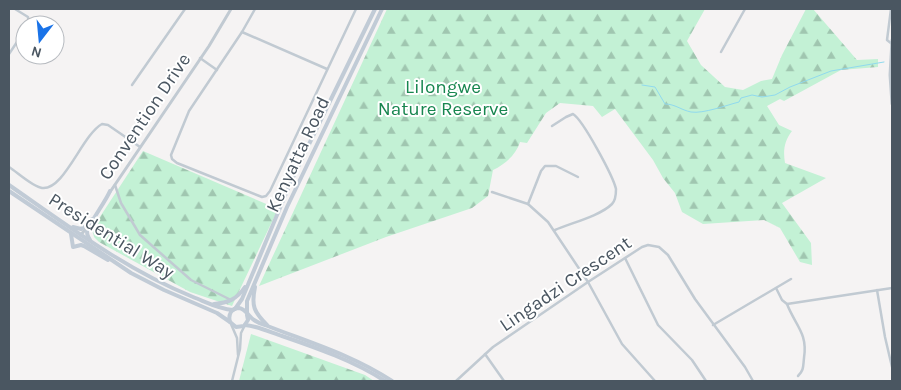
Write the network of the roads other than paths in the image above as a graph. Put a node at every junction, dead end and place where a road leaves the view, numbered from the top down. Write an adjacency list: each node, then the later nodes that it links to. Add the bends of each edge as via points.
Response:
1 (184, 9): 17 (street)
2 (231, 9): 13 (street, Convention Drive)
3 (255, 9): 9 (street)
4 (356, 9): 14 (street)
5 (375, 9): 39 (main road, Kenyatta Road, via 292,179)
6 (382, 9): 37 (main road, Kenyatta Road, via 287,207)
7 (745, 9): 12 (street)
8 (891, 9): 11 (street, via 887,40)
9 (242, 32): 14 (street); 15 (street)
10 (892, 40): 11 (street)
11 (892, 44): 16 (street)
12 (721, 52)
13 (200, 58): 15 (street); 20 (street, Convention Drive)
14 (327, 69): 15 (street, via 270,191 262,197 176,163 171,157 187,115)
15 (217, 70)
16 (891, 76): 18 (street)
17 (132, 85)
18 (892, 104)
19 (552, 126): 31 (street, via 573,114 576,116 616,189 615,199 609,206)
20 (140, 147): 21 (street, via 102,124 88,136 64,173 50,187 38,187); 23 (street, Convention Drive)
21 (9, 167)
22 (578, 177): 28 (street, via 556,166 545,166)
23 (115, 184): 25 (street, Convention Drive); 44 (street, via 119,199 149,244 191,280)
24 (9, 185): 29 (main road, Presidential Way)
25 (110, 191): 30 (street, Convention Drive); 34 (main road, via 88,229 88,237)
26 (9, 192): 32 (main road, Presidential Way)
27 (492, 192): 28 (street)
28 (528, 204): 31 (street)
29 (41, 208): 30 (main road, via 77,228 83,228); 33 (main road, Presidential Way)
30 (92, 219): 33 (street, Convention Drive)
31 (555, 230): 40 (street)
32 (71, 234): 33 (main road, Presidential Way); 36 (main road, via 73,247 84,246)
33 (80, 237): 34 (main road, Presidential Way); 36 (main road, Presidential Way)
34 (93, 242): 45 (main road, Presidential Way, via 134,269)
35 (625, 258): 40 (street, Lingadzi Crescent); 50 (street, Lingadzi Crescent, via 648,245 659,247 668,255); 63 (street, via 658,325 692,360)
36 (120, 265): 49 (main road, Presidential Way, via 154,285 217,313)
37 (257, 278): 48 (main road, Kenyatta Road, via 247,301); 52 (main road, via 254,309)
38 (791, 279): 41 (street)
39 (250, 282): 44 (main road); 47 (main road, Kenyatta Road)
40 (588, 282): 53 (street, Lingadzi Crescent); 62 (street, via 622,344)
41 (776, 288): 46 (street); 50 (street)
42 (892, 288): 43 (street)
43 (877, 290): 46 (street); 55 (street)
44 (231, 300): 45 (main road)
45 (211, 304): 47 (main road, Presidential Way)
46 (786, 304): 56 (street, via 798,323 806,349 804,370)
47 (234, 310): 48 (main road, Presidential Way, via 241,309); 49 (main road, via 229,316)
48 (247, 314): 51 (main road); 52 (main road, Presidential Way)
49 (230, 323): 51 (main road, Presidential Way, via 236,327); 54 (street, via 237,338)
50 (713, 325): 64 (street, Lingadzi Crescent)
51 (244, 326): 54 (street); 58 (main road, Presidential Way, via 267,330 326,352)
52 (268, 326): 59 (main road, Presidential Way, via 350,358)
53 (485, 354): 60 (street, Lingadzi Crescent); 61 (street)
54 (238, 356): 57 (street)
55 (892, 367)
56 (798, 376)
57 (232, 381)
58 (385, 381)
59 (392, 381)
60 (456, 381)
61 (504, 381)
62 (655, 381)
63 (706, 381)
64 (753, 381)

